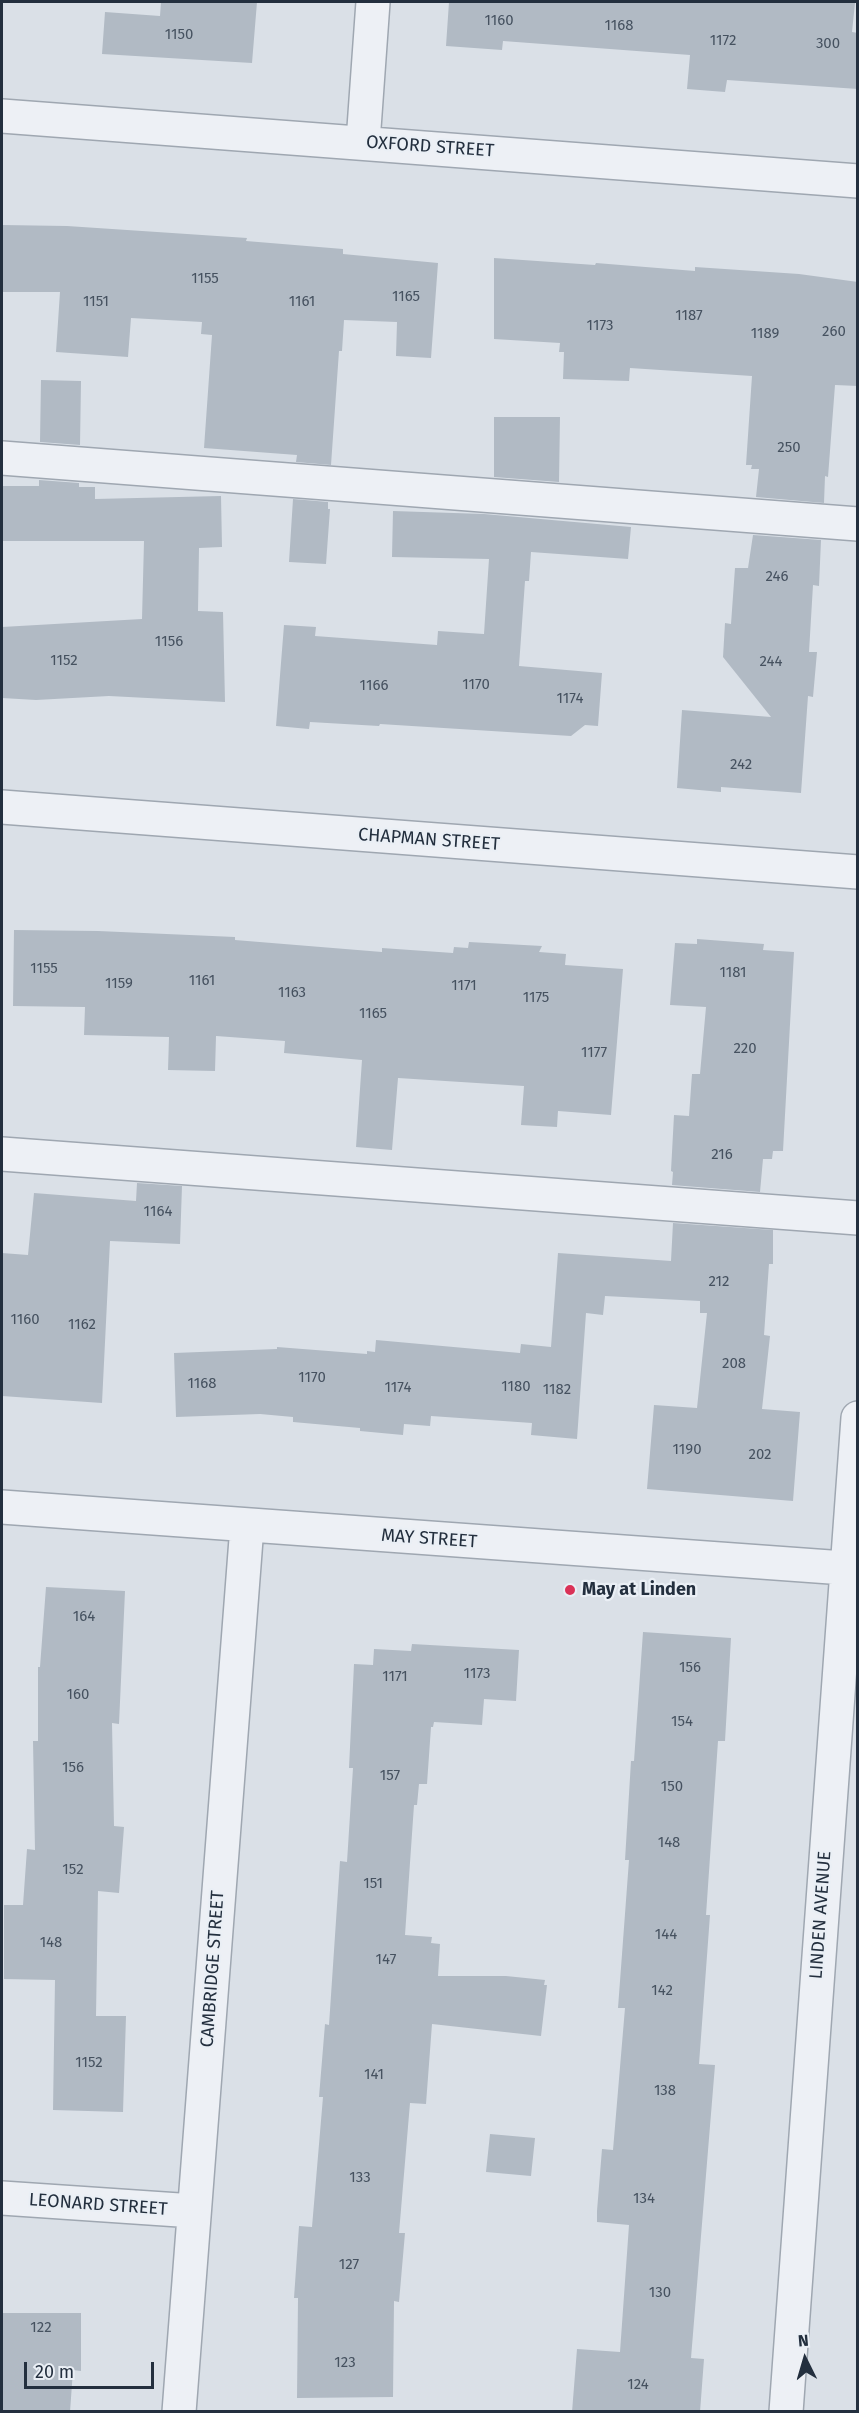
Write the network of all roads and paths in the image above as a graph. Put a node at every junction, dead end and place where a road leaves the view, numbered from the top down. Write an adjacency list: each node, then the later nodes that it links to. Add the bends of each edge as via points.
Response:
1 (373, 2): 3 (street)
2 (2, 116): 3 (street, OXFORD STREET)
3 (363, 142): 4 (street, OXFORD STREET)
4 (858, 181)
5 (2, 458): 6 (street)
6 (858, 524)
7 (2, 807): 8 (street, CHAPMAN STREET)
8 (858, 872)
9 (2, 1154): 10 (street)
10 (858, 1218)
11 (858, 1418): 14 (street, LINDEN AVENUE)
12 (2, 1508): 13 (street, MAY STREET)
13 (247, 1526): 14 (street, MAY STREET); 16 (street, CAMBRIDGE STREET)
14 (852, 1568): 18 (street, LINDEN AVENUE)
15 (2, 2198): 16 (street, LEONARD STREET)
16 (194, 2211): 17 (street, CAMBRIDGE STREET)
17 (179, 2412)
18 (786, 2412)

